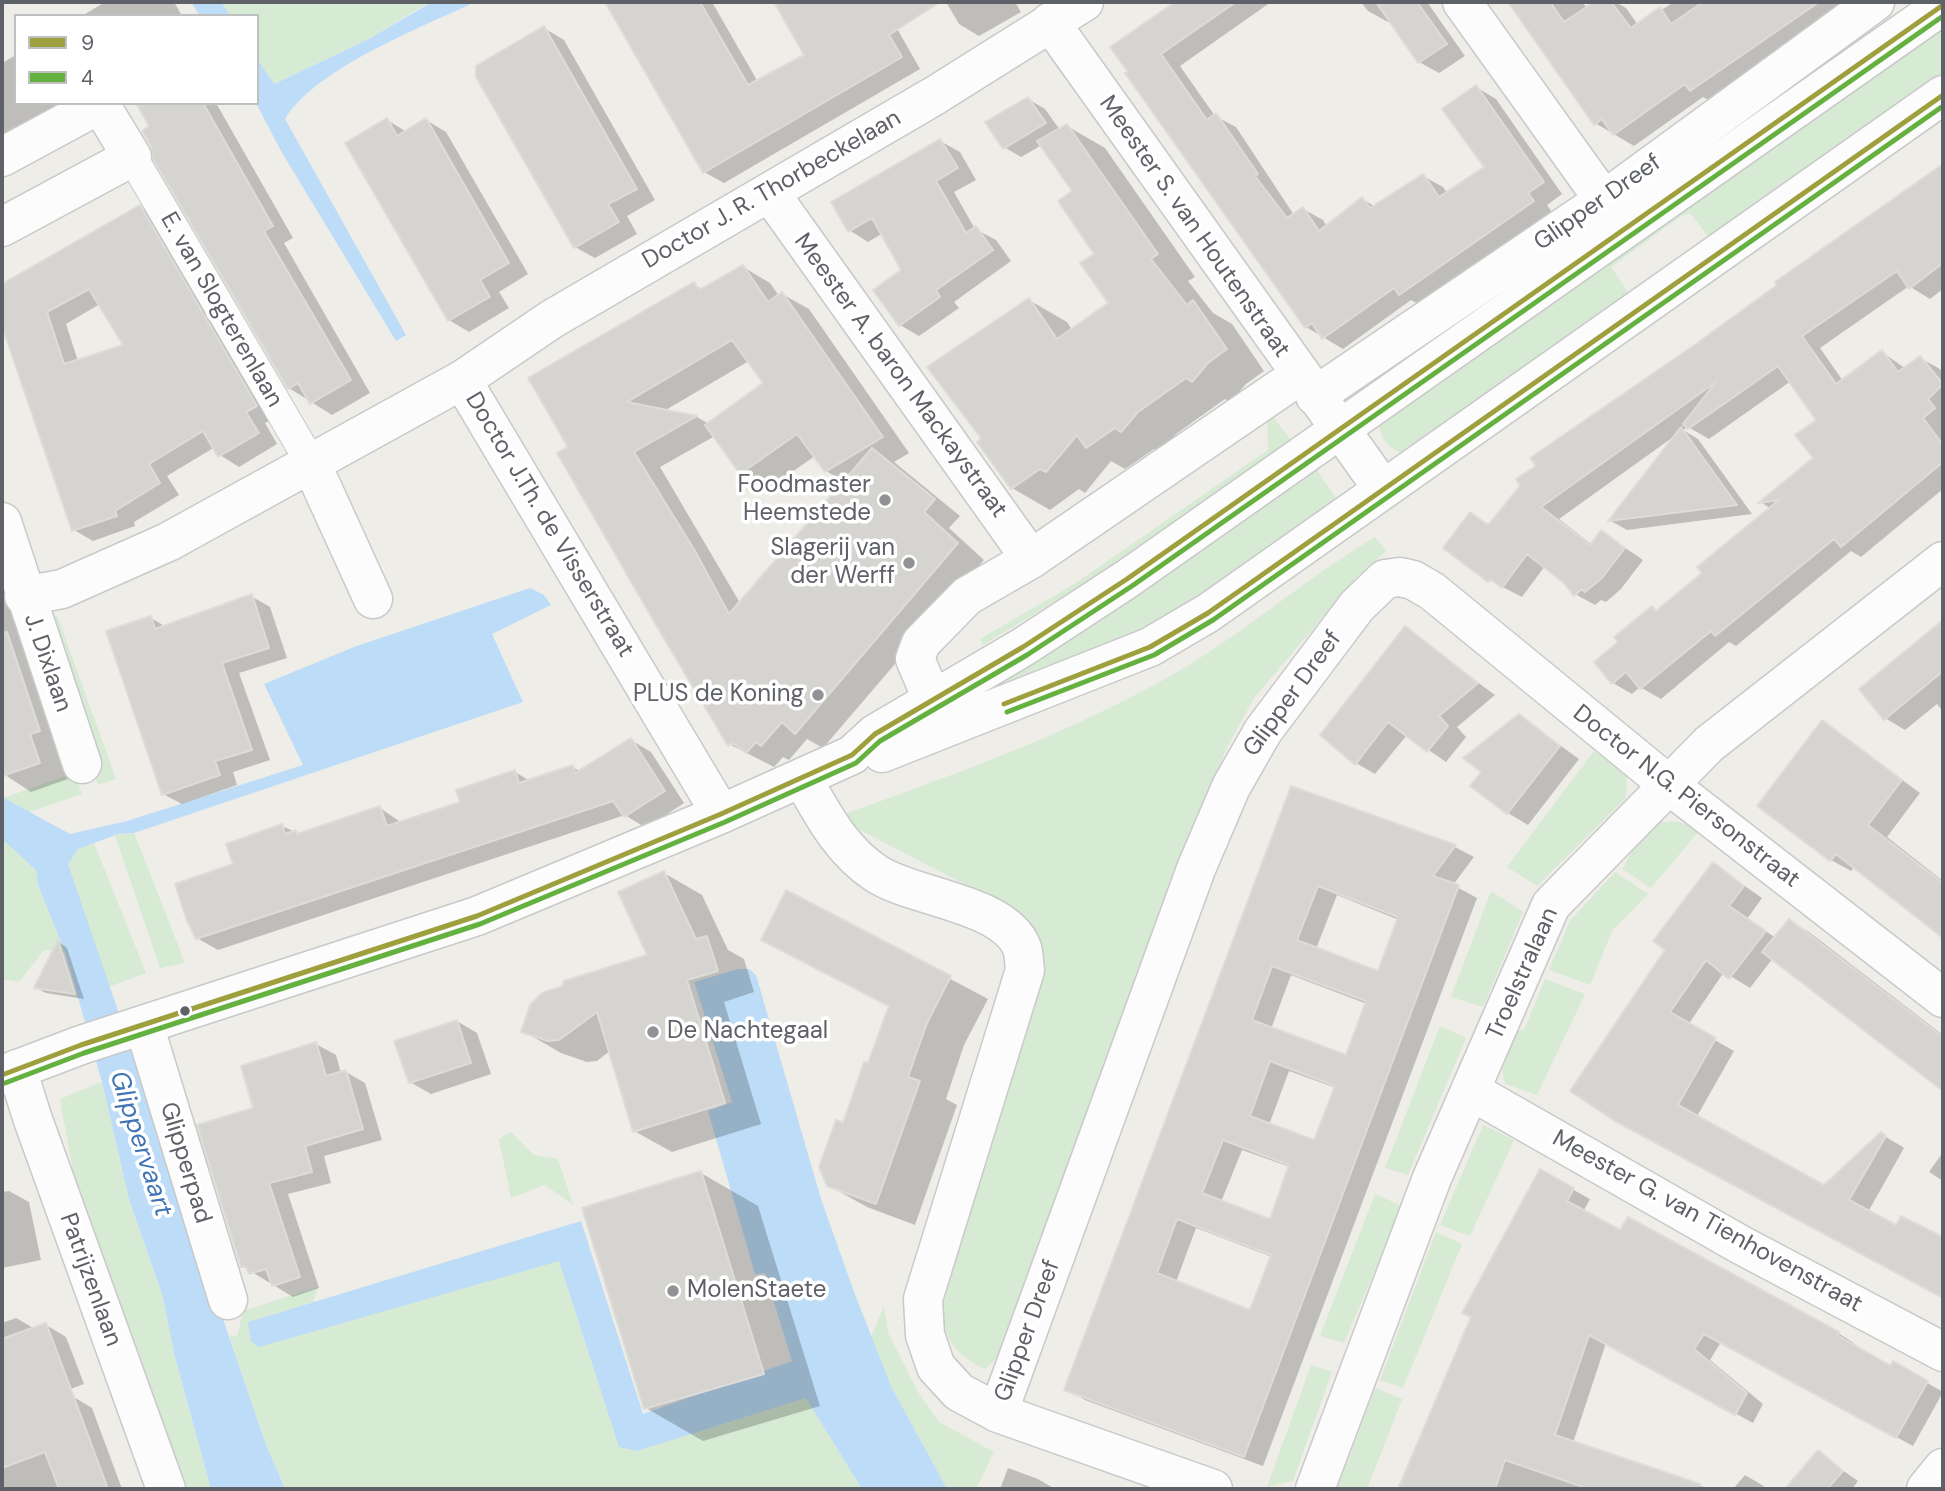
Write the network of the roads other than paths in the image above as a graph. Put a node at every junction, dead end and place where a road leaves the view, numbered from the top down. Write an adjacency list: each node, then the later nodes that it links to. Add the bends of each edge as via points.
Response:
1 (1084, 2): 5 (street, Doctor J. R. Thorbeckelaan)
2 (1462, 2): 12 (street)
3 (1875, 2): 12 (street, Glipper Dreef)
4 (1943, 5): 16 (street, Glipper Dreef)
5 (1050, 23): 11 (street, Doctor J. R. Thorbeckelaan); 15 (street, Meester S. van Houtenstraat)
6 (1943, 96): 18 (street, Glipper Dreef)
7 (98, 105): 9 (street, E. van Slogterenlaan)
8 (101, 105): 10 (street, E. van Slogterenlaan)
9 (2, 157)
10 (132, 157): 13 (street); 17 (street, E. van Slogterenlaan)
11 (769, 193): 14 (street, Doctor J. R. Thorbeckelaan, via 552,319); 20 (street, Meester A. baron Mackaystraat)
12 (1604, 200): 15 (street, Glipper Dreef)
13 (2, 227)
14 (462, 380): 17 (street); 29 (street, Doctor J.Th. de Visserstraat)
15 (1307, 386): 16 (street, Meester S. van Houtenstraat); 20 (street, Glipper Dreef)
16 (1339, 430): 18 (street); 25 (street, Glipper Dreef)
17 (311, 463): 23 (street, via 168,542 62,589); 24 (street, E. van Slogterenlaan)
18 (1383, 489): 25 (street, Glipper Dreef, via 1208,613 1150,647)
19 (2, 523): 23 (street, J. Dixlaan)
20 (1031, 559): 25 (street, Glipper Dreef, via 967,596 920,643 915,659)
21 (1943, 561): 28 (street, Troelstralaan, via 1709,744)
22 (1432, 591): 28 (street, Doctor N.G. Piersonstraat); 36 (street, Glipper Dreef, via 1413,580 1385,579 1357,606 1263,730 1231,787 1196,869)
23 (24, 596): 26 (street, J. Dixlaan)
24 (373, 599)
25 (943, 713): 27 (street, Glipper Dreef, via 875,734 852,755)
26 (82, 764)
27 (802, 778): 29 (street, Glipper Dreef); 36 (street, Glipper Dreef, via 834,834 877,874 989,916 1012,933 1022,948 1024,970 923,1299 925,1335 936,1367 959,1392)
28 (1668, 785): 30 (street, Doctor N.G. Piersonstraat); 33 (street, Troelstralaan, via 1551,905)
29 (721, 814): 31 (street, Glipper Dreef, via 477,916)
30 (1943, 998)
31 (144, 1025): 32 (street, Glipper Dreef); 34 (street, Glipperpad)
32 (7, 1064): 38 (street, Patrijzenlaan, via 32,1118)
33 (1471, 1091): 35 (street, Meester G. van Tienhovenstraat, via 1741,1245); 40 (street, Troelstralaan, via 1432,1178)
34 (228, 1300)
35 (1943, 1352)
36 (998, 1413): 39 (street)
37 (1943, 1468): 41 (street)
38 (166, 1489)
39 (1213, 1489)
40 (1315, 1489)
41 (1926, 1489)

